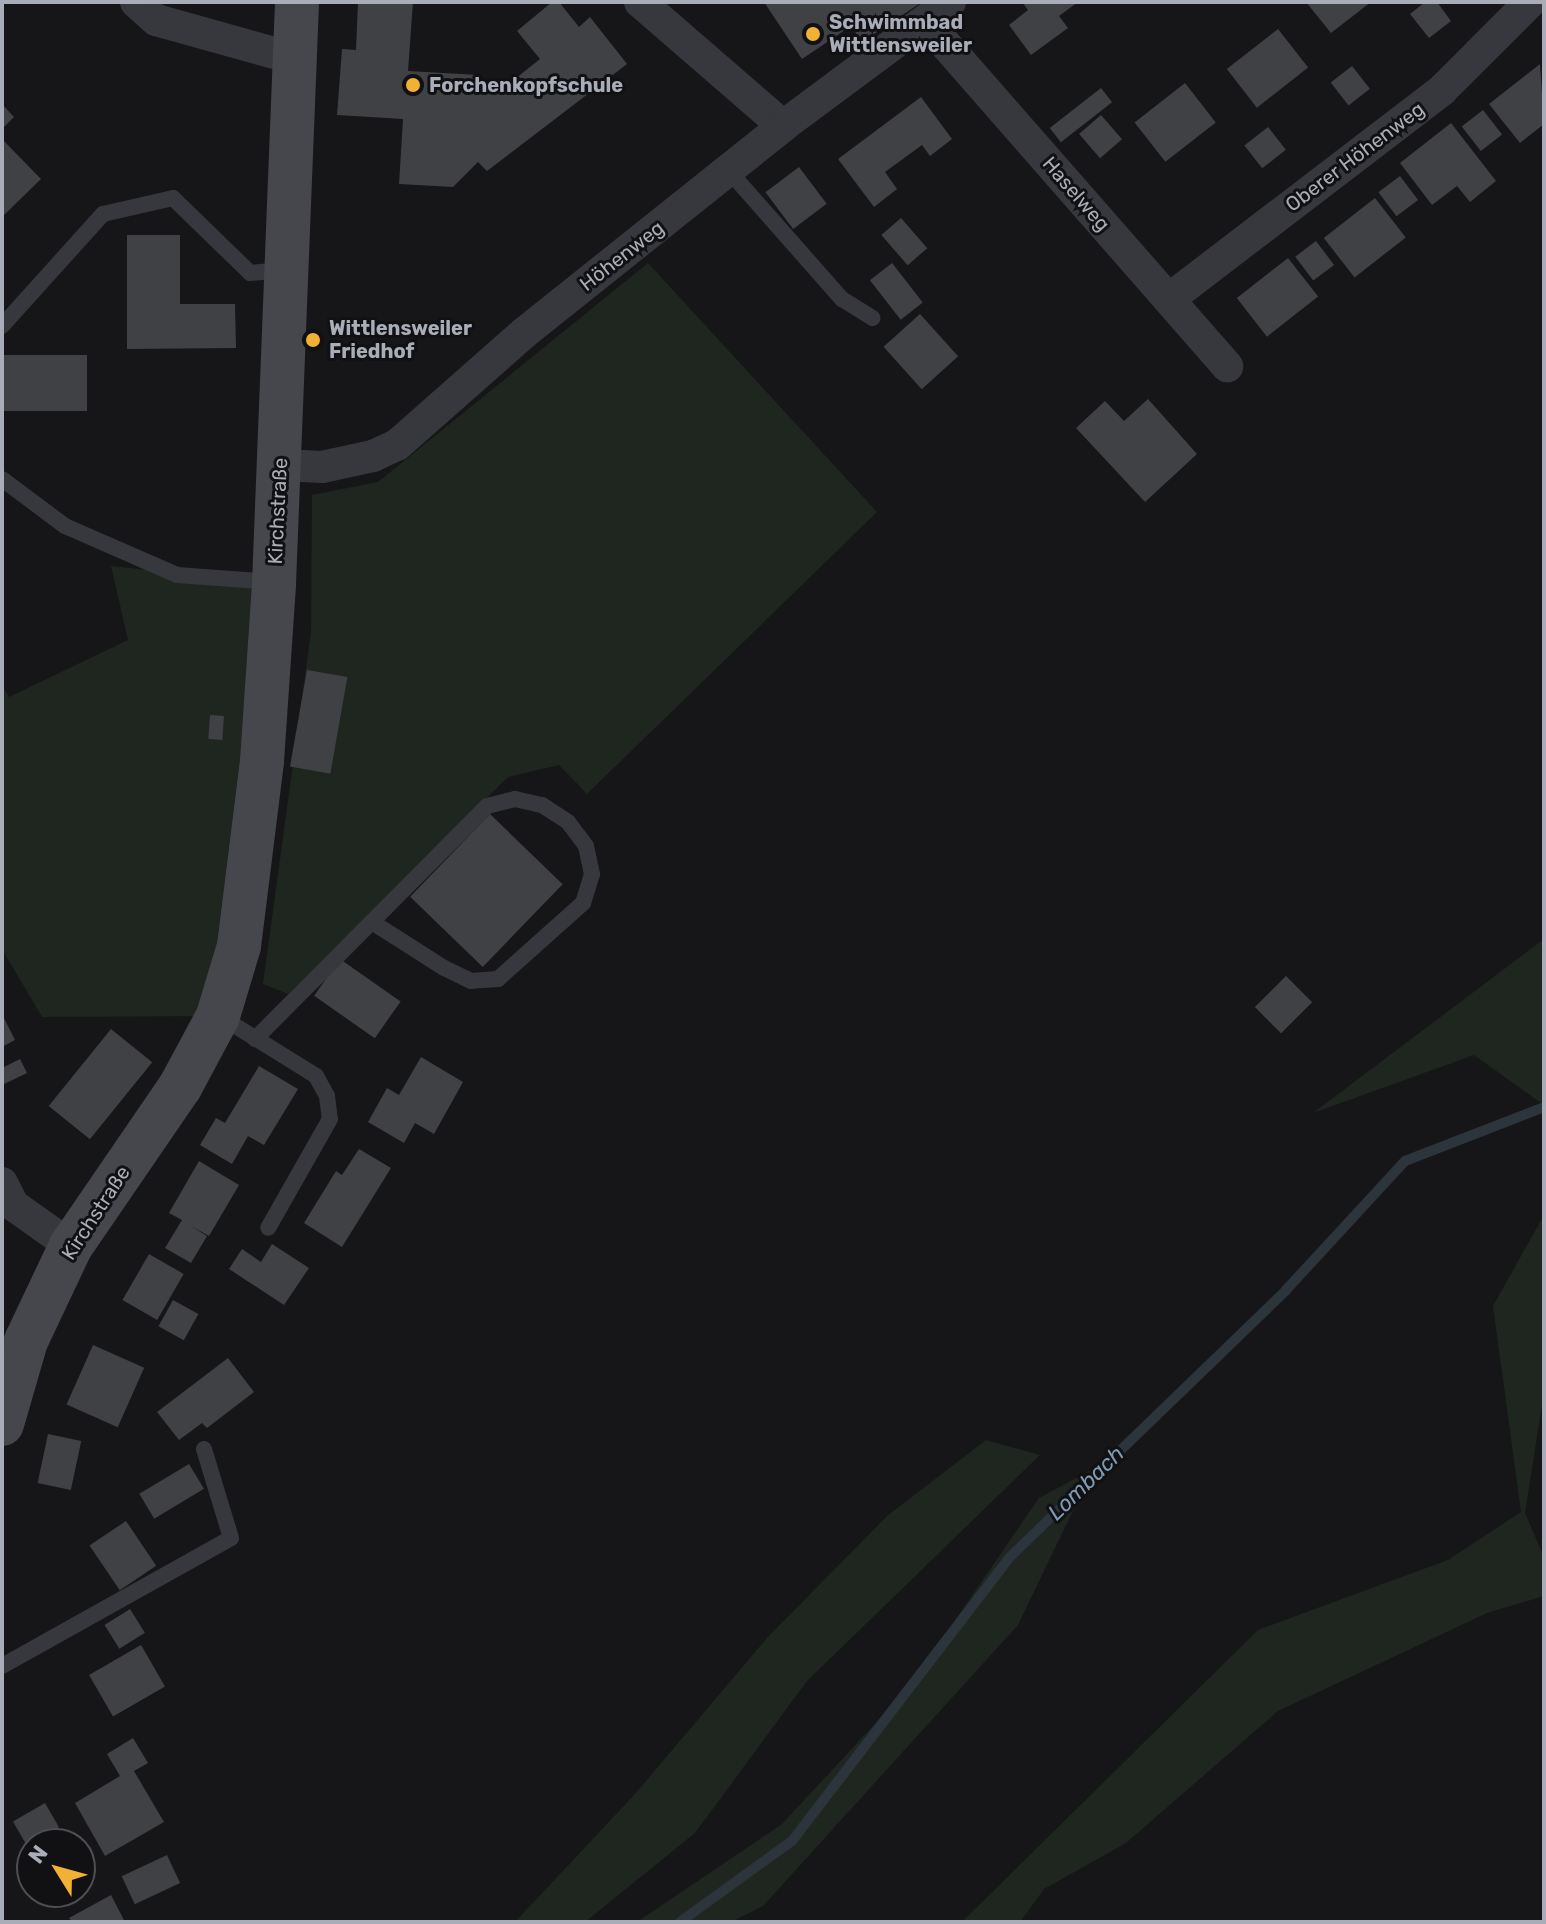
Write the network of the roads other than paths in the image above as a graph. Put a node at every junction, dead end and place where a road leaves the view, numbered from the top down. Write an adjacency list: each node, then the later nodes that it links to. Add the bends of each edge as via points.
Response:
1 (136, 2): 6 (street, via 156,20)
2 (297, 2): 6 (street, Kirchstraße)
3 (640, 2): 7 (street)
4 (1530, 2): 10 (street, Oberer Höhenweg, via 1442,90)
5 (937, 12): 7 (street, Höhenweg); 10 (street, Haselweg)
6 (292, 58): 9 (street, Kirchstraße)
7 (783, 126): 8 (street, Höhenweg)
8 (729, 171): 11 (lane, via 842,299); 14 (street, Höhenweg, via 524,333 397,445 322,467)
9 (286, 270): 12 (lane, via 250,273 173,198 103,214); 14 (street, Kirchstraße)
10 (1169, 299): 13 (street, Haselweg)
11 (873, 318)
12 (2, 326)
13 (1227, 366)
14 (281, 465): 16 (street, Kirchstraße)
15 (2, 479): 16 (lane, via 65,526 177,575)
16 (274, 583): 18 (street, Kirchstraße, via 262,761 239,946)
17 (372, 922): 17 (lane, via 487,806 515,799 542,805 568,822 586,846 592,874 583,903 498,979 471,981); 19 (lane)
18 (218, 1016): 19 (lane); 22 (street, Kirchstraße, via 180,1087)
19 (255, 1039): 21 (lane, via 316,1076 327,1096 330,1119)
20 (6, 1200): 22 (street)
21 (268, 1228)
22 (71, 1246): 23 (street, Kirchstraße, via 26,1341)
23 (2, 1424)
24 (204, 1449): 25 (lane, via 231,1538)
25 (2, 1666)

